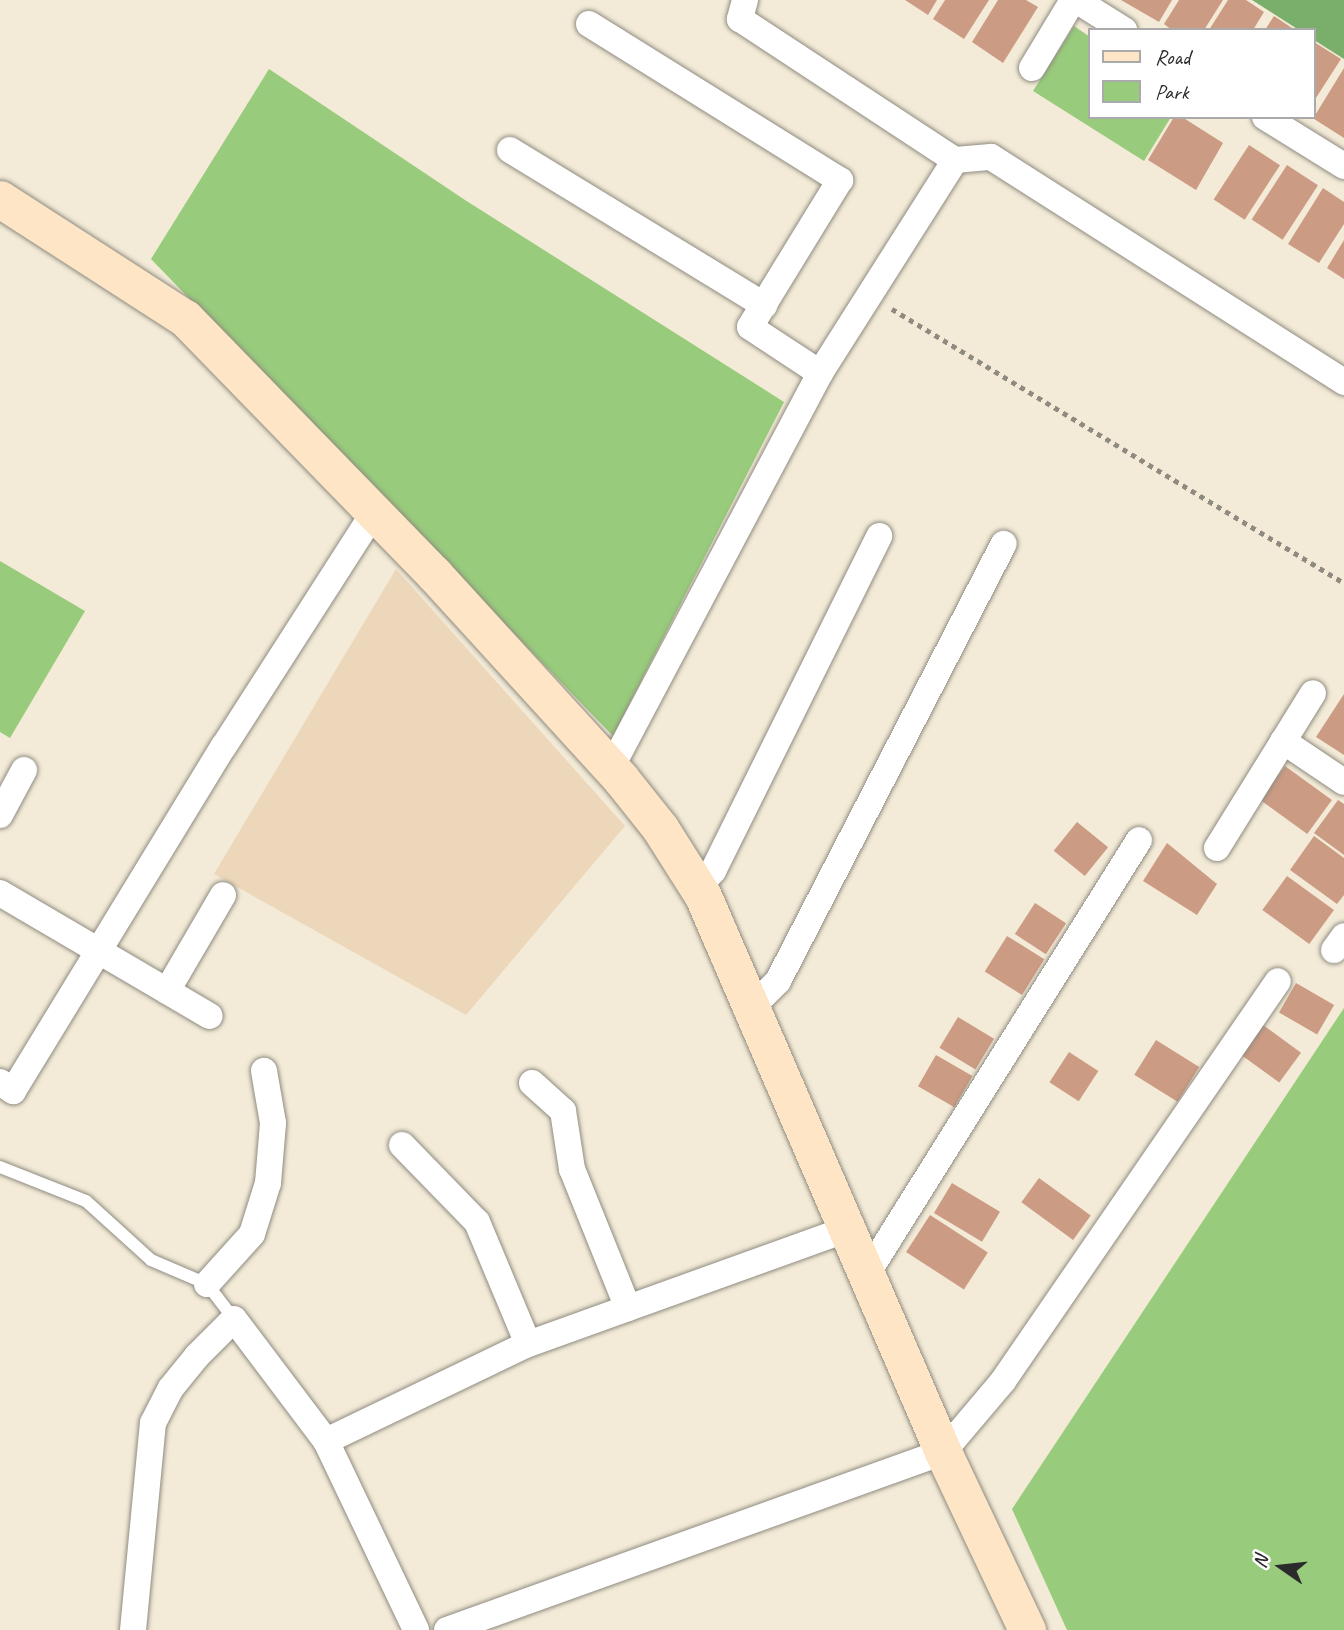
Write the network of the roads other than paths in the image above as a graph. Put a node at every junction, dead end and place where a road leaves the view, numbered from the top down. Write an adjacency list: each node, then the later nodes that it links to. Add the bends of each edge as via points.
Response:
1 (745, 0): 8 (street, via 740,19)
2 (1074, 0): 4 (street); 5 (street)
3 (589, 24): 11 (street, via 840,180)
4 (1121, 28)
5 (1032, 68)
6 (1268, 119): 9 (street)
7 (510, 150): 11 (street)
8 (955, 160): 12 (street); 13 (street, via 991,157)
9 (1344, 166)
10 (0, 199): 14 (street, via 185,318)
11 (764, 305): 12 (street, via 750,327)
12 (820, 373): 19 (street)
13 (1344, 382)
14 (374, 512): 19 (street); 28 (street)
15 (880, 536): 25 (street, via 713,871)
16 (1004, 544): 31 (street, via 778,981)
17 (1313, 693): 18 (street)
18 (1283, 741): 21 (street); 24 (street)
19 (611, 768): 25 (street, via 660,828)
20 (24, 770): 22 (street)
21 (1344, 782)
22 (0, 815)
23 (1139, 840): 39 (street)
24 (1217, 848)
25 (698, 887): 31 (street)
26 (0, 893): 28 (street)
27 (223, 895): 30 (street)
28 (98, 951): 30 (street); 34 (street, via 13,1091)
29 (1278, 981): 45 (street, via 1003,1381)
30 (167, 991): 32 (street)
31 (751, 1008): 38 (street)
32 (210, 1017)
33 (264, 1071): 40 (street, via 274,1123 268,1183 252,1234)
34 (0, 1082)
35 (532, 1083): 41 (street, via 563,1111 572,1168)
36 (402, 1145): 43 (street, via 477,1222)
37 (0, 1167): 40 (lane, via 86,1200 151,1260)
38 (845, 1230): 39 (street); 41 (street)
39 (867, 1274): 45 (street)
40 (207, 1284): 42 (lane)
41 (628, 1308): 43 (street)
42 (234, 1319): 44 (street); 47 (street, via 172,1388 153,1423)
43 (528, 1344): 44 (street)
44 (326, 1441): 48 (street)
45 (943, 1452): 46 (street); 49 (street)
46 (1021, 1628)
47 (133, 1630)
48 (416, 1630)
49 (447, 1630)

